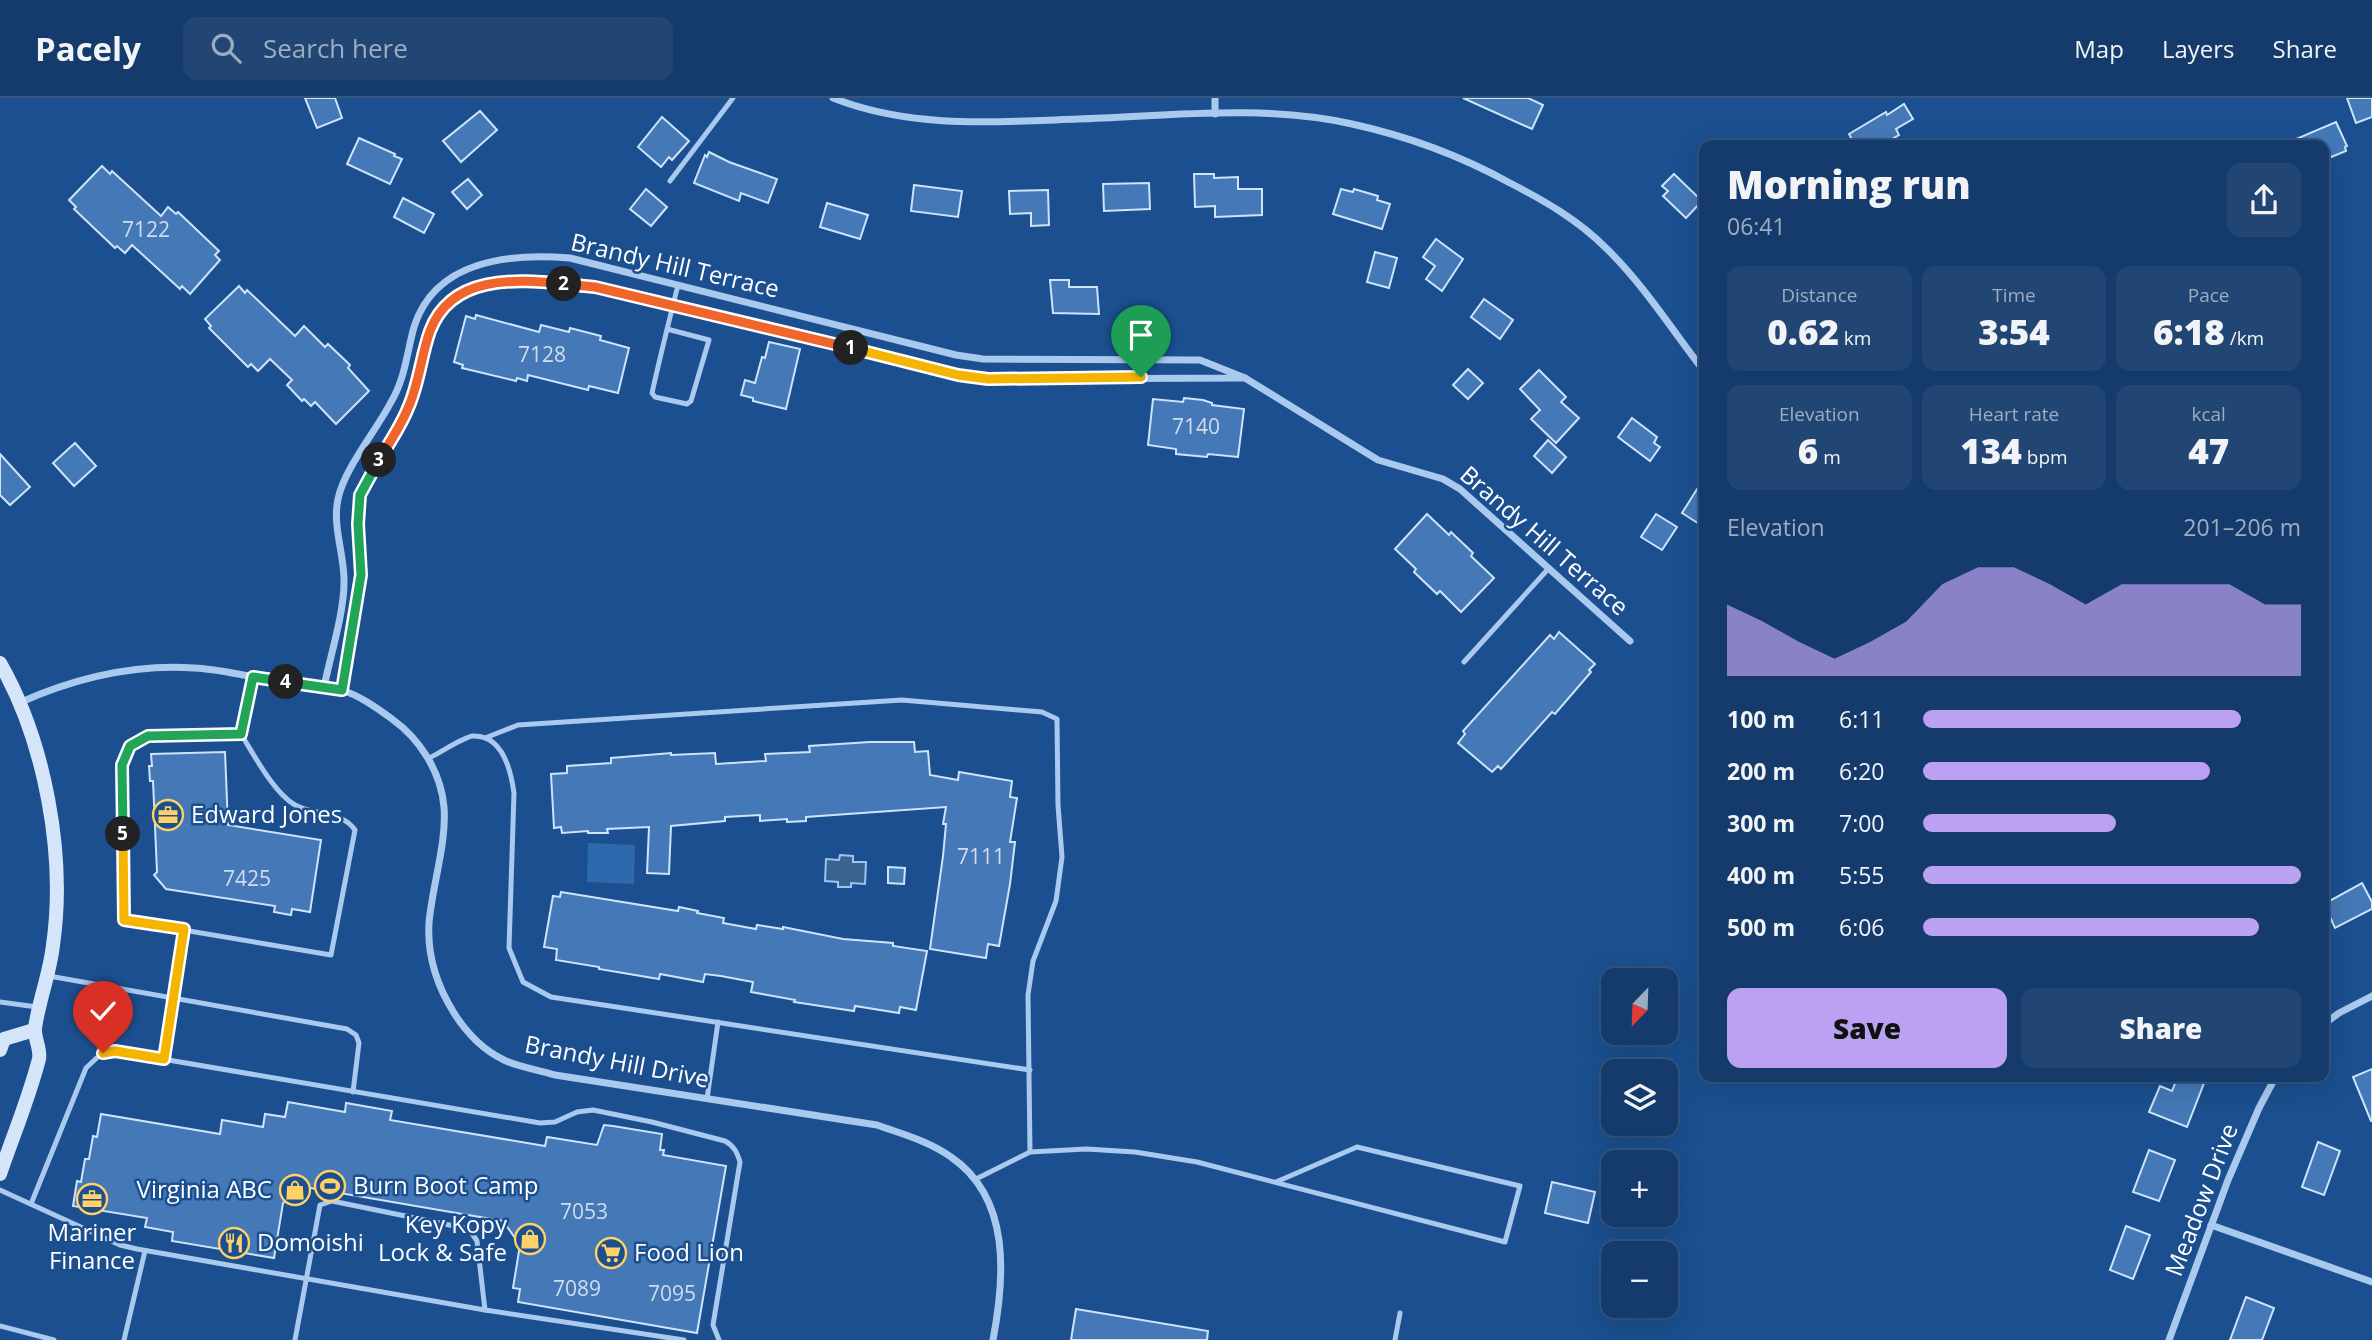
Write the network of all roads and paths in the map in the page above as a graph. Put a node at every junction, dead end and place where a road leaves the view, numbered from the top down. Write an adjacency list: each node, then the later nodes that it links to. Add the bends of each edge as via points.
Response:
1 (733, 98): 5 (lane)
2 (833, 98): 4 (street, via 892,116 924,120)
3 (1214, 98): 4 (street)
4 (1215, 114): 9 (street, via 1285,115 1350,123 1436,149 1488,171 1549,204 1606,247 1642,287)
5 (670, 181)
6 (678, 285): 7 (lane); 10 (street, Brandy Hill Terrace, via 956,355 1200,360); 16 (street, Brandy Hill Terrace, via 570,258 540,256 476,265 436,288 422,307 392,401 338,496 344,588)
7 (673, 305): 8 (lane); 10 (street, Brandy Hill Terrace, via 988,379); 17 (street, Brandy Hill Terrace, via 595,287 511,281 463,291 439,312 409,407 360,495 361,575)
8 (667, 329): 8 (lane, via 652,393 687,404 709,340)
9 (1699, 365)
10 (1245, 378): 11 (street, Brandy Hill Terrace, via 1378,460 1443,479 1460,489)
11 (1549, 568): 12 (street, Brandy Hill Terrace); 13 (lane)
12 (1630, 641)
13 (1464, 662)
14 (0, 663): 18 (main road)
15 (253, 677): 16 (street, Brandy Hill Drive); 18 (street, Brandy Hill Drive, via 196,668 117,671); 19 (lane)
16 (324, 687): 17 (street, Brandy Hill Drive)
17 (342, 690): 21 (street, Brandy Hill Drive, via 404,727)
18 (19, 702): 23 (main road, via 37,753 53,829 57,907)
19 (241, 734): 22 (lane, via 148,736 130,746 122,765 124,920); 22 (lane, via 285,797 297,806 348,820 355,830 331,955)
20 (485, 738): 21 (lane, via 471,736); 29 (lane, via 500,748 510,768 514,793 509,948 523,982 551,997); 33 (lane, via 519,725 902,700 1042,712 1057,719 1062,857 1056,901 1033,961 1028,995)
21 (429, 758): 36 (street, Brandy Hill Drive, via 444,807 429,925 431,963 442,995 462,1025 504,1060 555,1075)
22 (184, 929): 25 (lane)
23 (48, 975): 25 (lane); 27 (main road)
24 (2372, 996): 28 (street)
25 (173, 997): 32 (lane); 35 (lane, via 347,1029 359,1043)
26 (0, 1002): 27 (lane)
27 (40, 1008): 30 (main road)
28 (2329, 1020)
29 (718, 1022): 33 (lane); 36 (lane)
30 (34, 1030): 31 (main road, via 4,1039); 38 (main road, via 40,1055)
31 (0, 1050)
32 (164, 1059): 35 (lane); 42 (lane, via 115,1051 94,1059 86,1068)
33 (1030, 1070): 37 (lane)
34 (2273, 1082): 43 (street, Meadow Drive)
35 (353, 1091): 54 (lane, via 540,1124 593,1110 732,1145 740,1162 713,1325)
36 (707, 1099): 39 (street, Brandy Hill Drive, via 877,1125 952,1157)
37 (1030, 1152): 39 (lane); 40 (lane, via 1135,1152)
38 (0, 1174)
39 (976, 1179): 55 (street, via 1000,1230 1002,1268)
40 (1276, 1182): 40 (lane, via 1505,1242 1520,1186 1357,1147)
41 (0, 1189): 42 (lane)
42 (31, 1204): 44 (lane, via 120,1245)
43 (2211, 1225): 46 (street); 57 (street, Meadow Drive)
44 (145, 1251): 45 (lane); 51 (lane)
45 (306, 1278): 47 (lane); 47 (lane, via 320,1205 332,1201 469,1228 477,1241); 52 (lane)
46 (2372, 1282)
47 (485, 1310): 53 (lane)
48 (1400, 1313): 56 (lane)
49 (0, 1326): 50 (lane)
50 (54, 1340)
51 (124, 1340)
52 (295, 1340)
53 (684, 1340)
54 (719, 1340)
55 (993, 1340)
56 (1395, 1340)
57 (2169, 1340)

